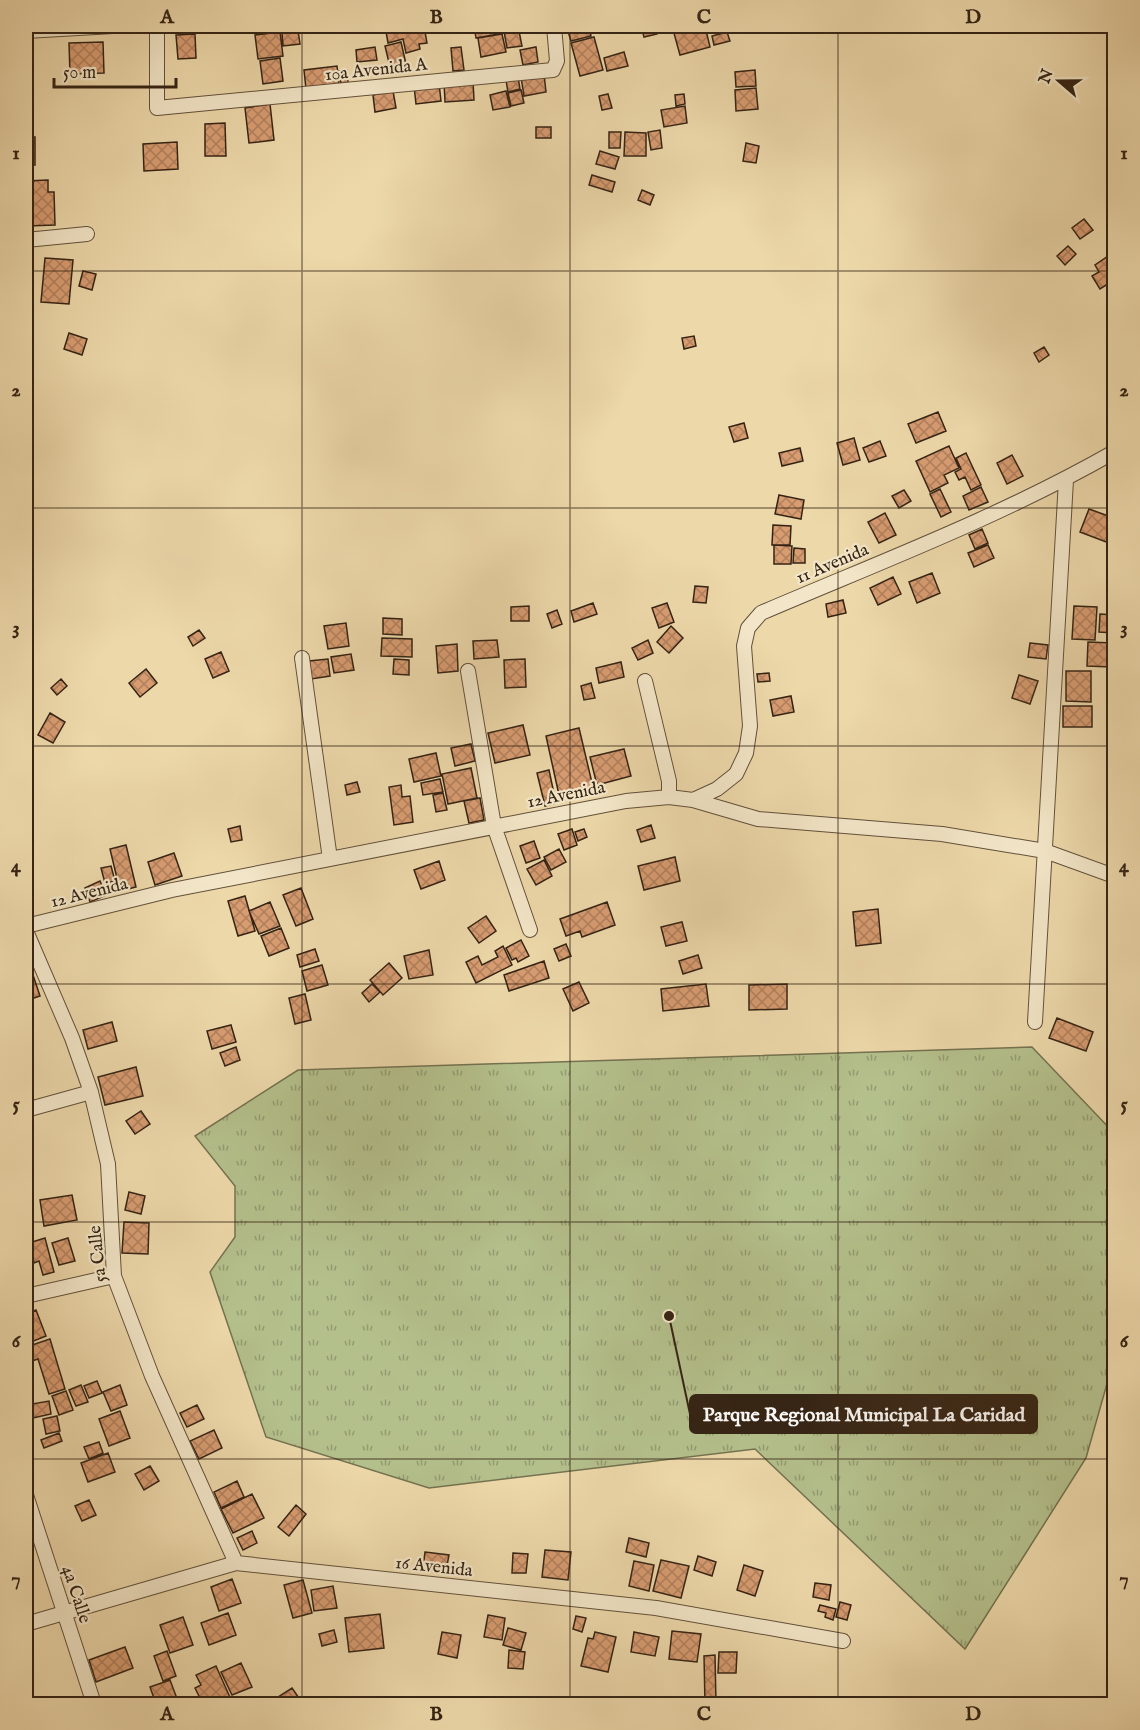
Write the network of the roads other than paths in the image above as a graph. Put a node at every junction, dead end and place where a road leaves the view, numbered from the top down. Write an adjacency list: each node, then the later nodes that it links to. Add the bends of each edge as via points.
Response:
1 (113, 26): 4 (street)
2 (157, 26): 3 (street, 10a Avenida A, via 157,108 553,70 557,62)
3 (554, 26)
4 (26, 31)
5 (87, 234): 6 (street)
6 (26, 240)
7 (1114, 452): 8 (street, 11 Avenida)
8 (1066, 480): 13 (street, 11 Avenida, via 761,613 748,628 744,646 750,726 746,753 735,774 717,789); 15 (street)
9 (302, 658): 16 (street)
10 (468, 671): 14 (street)
11 (645, 681): 12 (street, via 669,781)
12 (669, 797): 13 (street, 12 Avenida); 14 (street, 12 Avenida, via 626,801)
13 (693, 800): 15 (street, 12 Avenida, via 758,819 942,834)
14 (495, 826): 16 (street, 12 Avenida); 19 (street)
15 (1045, 851): 17 (street, 12 Avenida); 20 (street)
16 (330, 859): 18 (street, 12 Avenida, via 172,890)
17 (1114, 876)
18 (26, 929): 21 (street, 5a Calle)
19 (530, 930)
20 (1035, 1022)
21 (91, 1092): 22 (street); 23 (street, 5a Calle, via 108,1164)
22 (26, 1110)
23 (114, 1276): 24 (street); 26 (street, 5a Calle, via 152,1376)
24 (26, 1296)
25 (26, 1495): 27 (street, 4a Calle)
26 (236, 1563): 27 (street, 16 Avenida); 29 (street, 16 Avenida, via 656,1608)
27 (64, 1614): 28 (street, 16 Avenida); 30 (street, 4a Calle)
28 (26, 1624)
29 (843, 1641)
30 (94, 1704)

